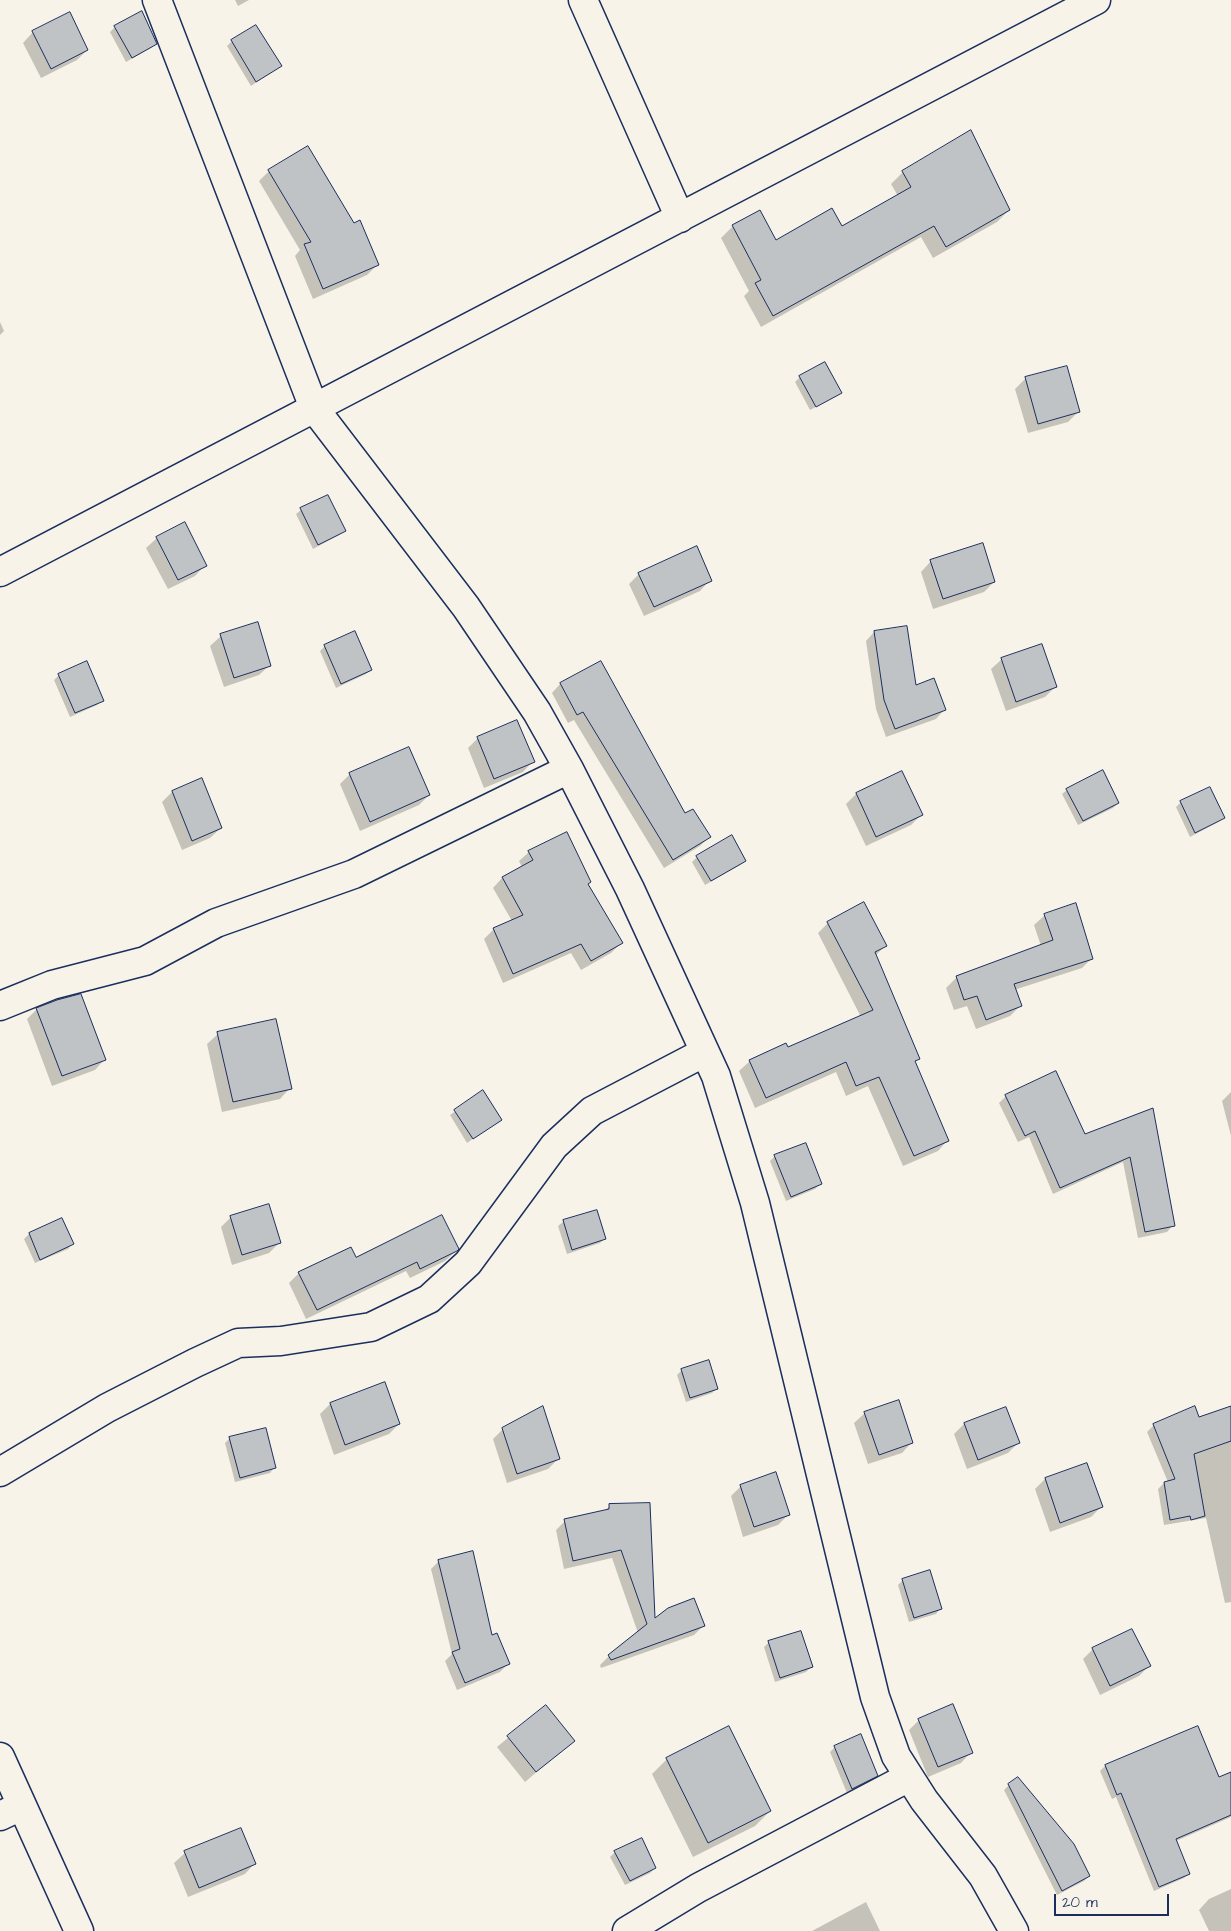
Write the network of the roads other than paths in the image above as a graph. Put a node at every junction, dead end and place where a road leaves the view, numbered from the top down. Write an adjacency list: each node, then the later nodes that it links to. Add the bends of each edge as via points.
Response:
1 (156, 0): 5 (street)
2 (582, 0): 4 (street)
3 (1096, 0): 4 (street)
4 (680, 218): 5 (street)
5 (314, 408): 6 (street); 7 (street, via 466,608 537,712)
6 (0, 572)
7 (569, 769): 8 (street, via 354,874 216,923 145,961 52,985); 9 (street, via 630,889)
8 (0, 1006)
9 (705, 1052): 10 (street, via 592,1111 554,1146 468,1263 429,1299 371,1327 281,1341 238,1343 108,1408); 12 (street, via 716,1076 755,1203 875,1697 896,1756)
10 (0, 1472)
11 (0, 1757): 13 (street)
12 (910, 1778): 15 (street, via 698,1888); 16 (street, via 983,1876)
13 (10, 1811): 14 (street)
14 (79, 1931)
15 (627, 1931)
16 (1014, 1931)

